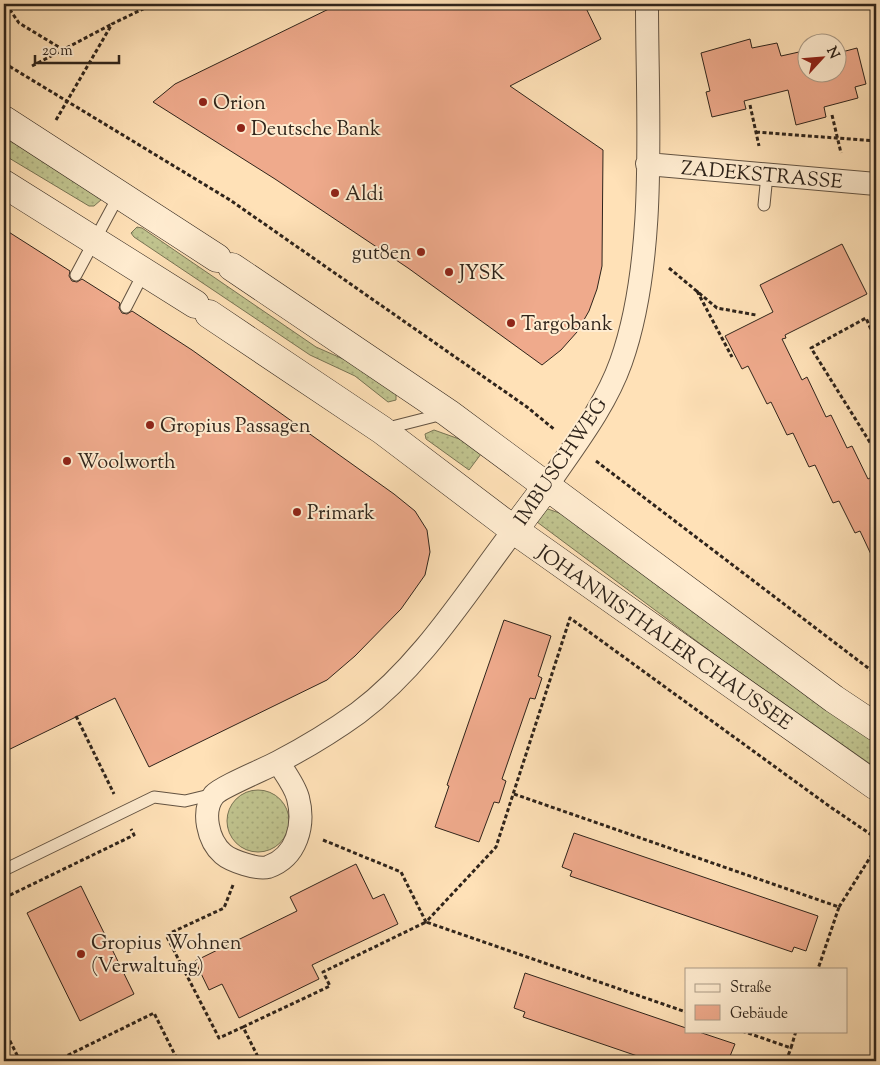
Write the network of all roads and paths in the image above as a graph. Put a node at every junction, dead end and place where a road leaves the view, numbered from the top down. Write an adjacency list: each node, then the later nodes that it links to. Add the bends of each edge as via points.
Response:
1 (6, 4): 5 (path, via 19,23)
2 (153, 4): 4 (path)
3 (647, 4): 18 (street, IMBUSCHWEG)
4 (112, 24): 5 (path); 8 (path)
5 (63, 49): 7 (path)
6 (4, 63): 8 (path)
7 (32, 66)
8 (67, 100): 15 (path); 35 (path, via 230,200 527,408)
9 (750, 105): 12 (path)
10 (832, 114): 13 (path)
11 (4, 120): 15 (main road)
12 (756, 132): 13 (path); 16 (path)
13 (837, 139): 14 (path); 17 (path)
14 (876, 141)
15 (42, 144): 22 (main road)
16 (759, 146)
17 (841, 153)
18 (647, 164): 19 (street, ZADEKSTRASSE); 35 (street, IMBUSCHWEG, via 645,238 636,305 621,363 597,413)
19 (767, 175): 21 (street, ZADEKSTRASSE); 23 (lane)
20 (4, 184): 24 (main road, JOHANNISTHALER CHAUSSEE)
21 (876, 184)
22 (120, 193): 24 (lane); 33 (main road)
23 (764, 205)
24 (94, 241): 26 (main road, JOHANNISTHALER CHAUSSEE); 27 (lane)
25 (669, 268): 28 (path)
26 (144, 272): 29 (lane); 34 (main road, JOHANNISTHALER CHAUSSEE)
27 (76, 275)
28 (696, 288): 30 (path, via 718,308); 32 (path)
29 (126, 307)
30 (756, 314)
31 (876, 341): 36 (path, via 866,318 811,348)
32 (732, 357)
33 (448, 412): 34 (lane); 37 (main road)
34 (382, 430): 38 (main road, JOHANNISTHALER CHAUSSEE)
35 (574, 445): 37 (street, IMBUSCHWEG); 39 (path)
36 (876, 452)
37 (547, 486): 38 (main road, IMBUSCHWEG); 40 (main road)
38 (514, 530): 41 (street, IMBUSCHWEG, via 401,674 360,712); 42 (main road, JOHANNISTHALER CHAUSSEE)
39 (876, 674)
40 (876, 727)
41 (278, 762): 43 (street, IMBUSCHWEG); 43 (street, via 298,797 301,817 300,831 293,848 274,865 261,869 223,854 209,834 208,808)
42 (876, 786)
43 (214, 794): 48 (lane, via 184,801 154,797)
44 (513, 794): 45 (path, via 570,618); 50 (path); 51 (path, via 496,847)
45 (876, 838)
46 (319, 839): 51 (path, via 401,872)
47 (876, 848): 50 (path)
48 (4, 870)
49 (235, 880): 54 (path, via 224,908 166,935 220,1038)
50 (839, 907): 52 (path)
51 (426, 922): 53 (path); 54 (path, via 323,972 330,986)
52 (818, 968)
53 (685, 1012)
54 (243, 1027): 62 (path)
55 (4, 1030): 59 (path)
56 (745, 1032): 58 (path)
57 (796, 1032): 58 (path)
58 (791, 1048): 63 (path)
59 (20, 1061)
60 (56, 1061): 61 (path, via 154,1013)
61 (178, 1061)
62 (260, 1061)
63 (786, 1061)

